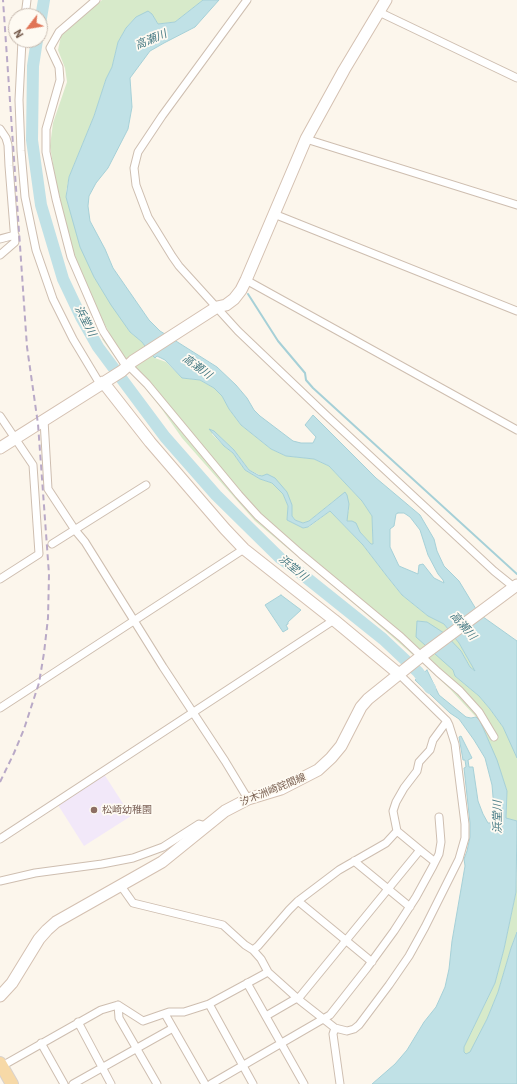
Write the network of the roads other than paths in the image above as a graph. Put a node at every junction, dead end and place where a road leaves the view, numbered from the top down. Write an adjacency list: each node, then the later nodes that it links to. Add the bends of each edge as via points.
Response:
1 (96, 0): 17 (street, via 59,32 50,48 59,67 60,80 46,129 46,152 71,257 102,331)
2 (246, 0): 15 (street, via 149,135 138,152 134,168 136,185 148,217 172,256)
3 (386, 0): 4 (street)
4 (379, 12): 6 (street); 8 (street)
5 (22, 48): 18 (street, via 19,100 21,151 25,197 36,250 53,299 73,339)
6 (517, 78)
7 (0, 129): 11 (street, via 8,145)
8 (306, 139): 9 (street); 10 (street)
9 (517, 205)
10 (274, 214): 14 (street); 16 (street)
11 (15, 235): 12 (street); 13 (street, via 15,242)
12 (0, 239)
13 (0, 255)
14 (246, 280): 15 (street, via 234,299); 21 (street)
15 (216, 308): 17 (street); 29 (street, via 305,396 494,571)
16 (517, 311)
17 (127, 366): 18 (street); 32 (street, via 146,384 258,516 401,637)
18 (102, 383): 20 (street); 27 (street, via 201,503)
19 (0, 416): 22 (street)
20 (44, 420): 22 (street); 25 (street, via 48,488)
21 (517, 430)
22 (15, 439): 23 (street); 28 (street, via 33,465 39,554)
23 (0, 448)
24 (146, 485): 25 (street)
25 (75, 530): 26 (street); 31 (street)
26 (52, 544)
27 (244, 549): 30 (street); 31 (street)
28 (0, 579)
29 (516, 588): 32 (street, 汐木洲崎詫間線)
30 (334, 620): 33 (street); 35 (street)
31 (135, 621): 34 (street); 35 (street)
32 (421, 657): 33 (street, 汐木洲崎詫間線); 37 (street, via 469,700)
33 (399, 674): 36 (street); 38 (street, 汐木洲崎詫間線, via 362,706 341,746 318,770 281,789)
34 (0, 708)
35 (193, 713): 38 (street); 42 (street)
36 (446, 721): 41 (street, via 396,802 393,811); 65 (street, via 455,744 465,824 465,838 459,858 409,956 372,1008 354,1029 347,1031)
37 (494, 737)
38 (248, 799): 40 (street, 汐木洲崎詫間線, via 225,811)
39 (440, 817): 45 (street, via 441,842)
40 (206, 826): 46 (street, via 199,824 162,847 133,858); 47 (street, 汐木洲崎詫間線, via 162,862)
41 (396, 831): 43 (street); 44 (street, via 386,843)
42 (0, 839)
43 (420, 850): 45 (street); 48 (street)
44 (354, 861): 48 (street); 49 (street)
45 (435, 862): 50 (street)
46 (0, 881)
47 (121, 886): 52 (street, via 133,903 223,925); 56 (street, 汐木洲崎詫間線, via 46,930 12,983)
48 (388, 890): 50 (street); 51 (street)
49 (298, 901): 51 (street); 52 (street)
50 (410, 907): 53 (street)
51 (347, 940): 53 (street); 57 (street)
52 (253, 950): 54 (street)
53 (372, 962): 62 (street, via 330,1016)
54 (268, 972): 55 (street); 57 (street)
55 (247, 984): 58 (street); 61 (street)
56 (0, 996)
57 (298, 999): 61 (street); 62 (street)
58 (209, 1004): 60 (street, via 184,1012); 70 (street)
59 (118, 1006): 60 (street, via 143,1021); 63 (street, via 101,1010); 68 (street, via 119,1018)
60 (165, 1014): 64 (street)
61 (266, 1016): 67 (street)
62 (323, 1019): 65 (street); 67 (street)
63 (78, 1022): 66 (street); 71 (street)
64 (173, 1028): 68 (street); 77 (street)
65 (335, 1028): 81 (street, via 333,1034)
66 (41, 1043): 69 (street); 73 (street)
67 (281, 1043): 70 (street); 80 (street)
68 (137, 1048): 71 (street); 76 (street)
69 (1, 1064): 72 (main road)
70 (243, 1066): 78 (street); 79 (street)
71 (103, 1068): 74 (street); 75 (street)
72 (12, 1084)
73 (64, 1084)
74 (73, 1084)
75 (111, 1084)
76 (157, 1084)
77 (205, 1084)
78 (211, 1084)
79 (253, 1084)
80 (304, 1084)
81 (340, 1084)

